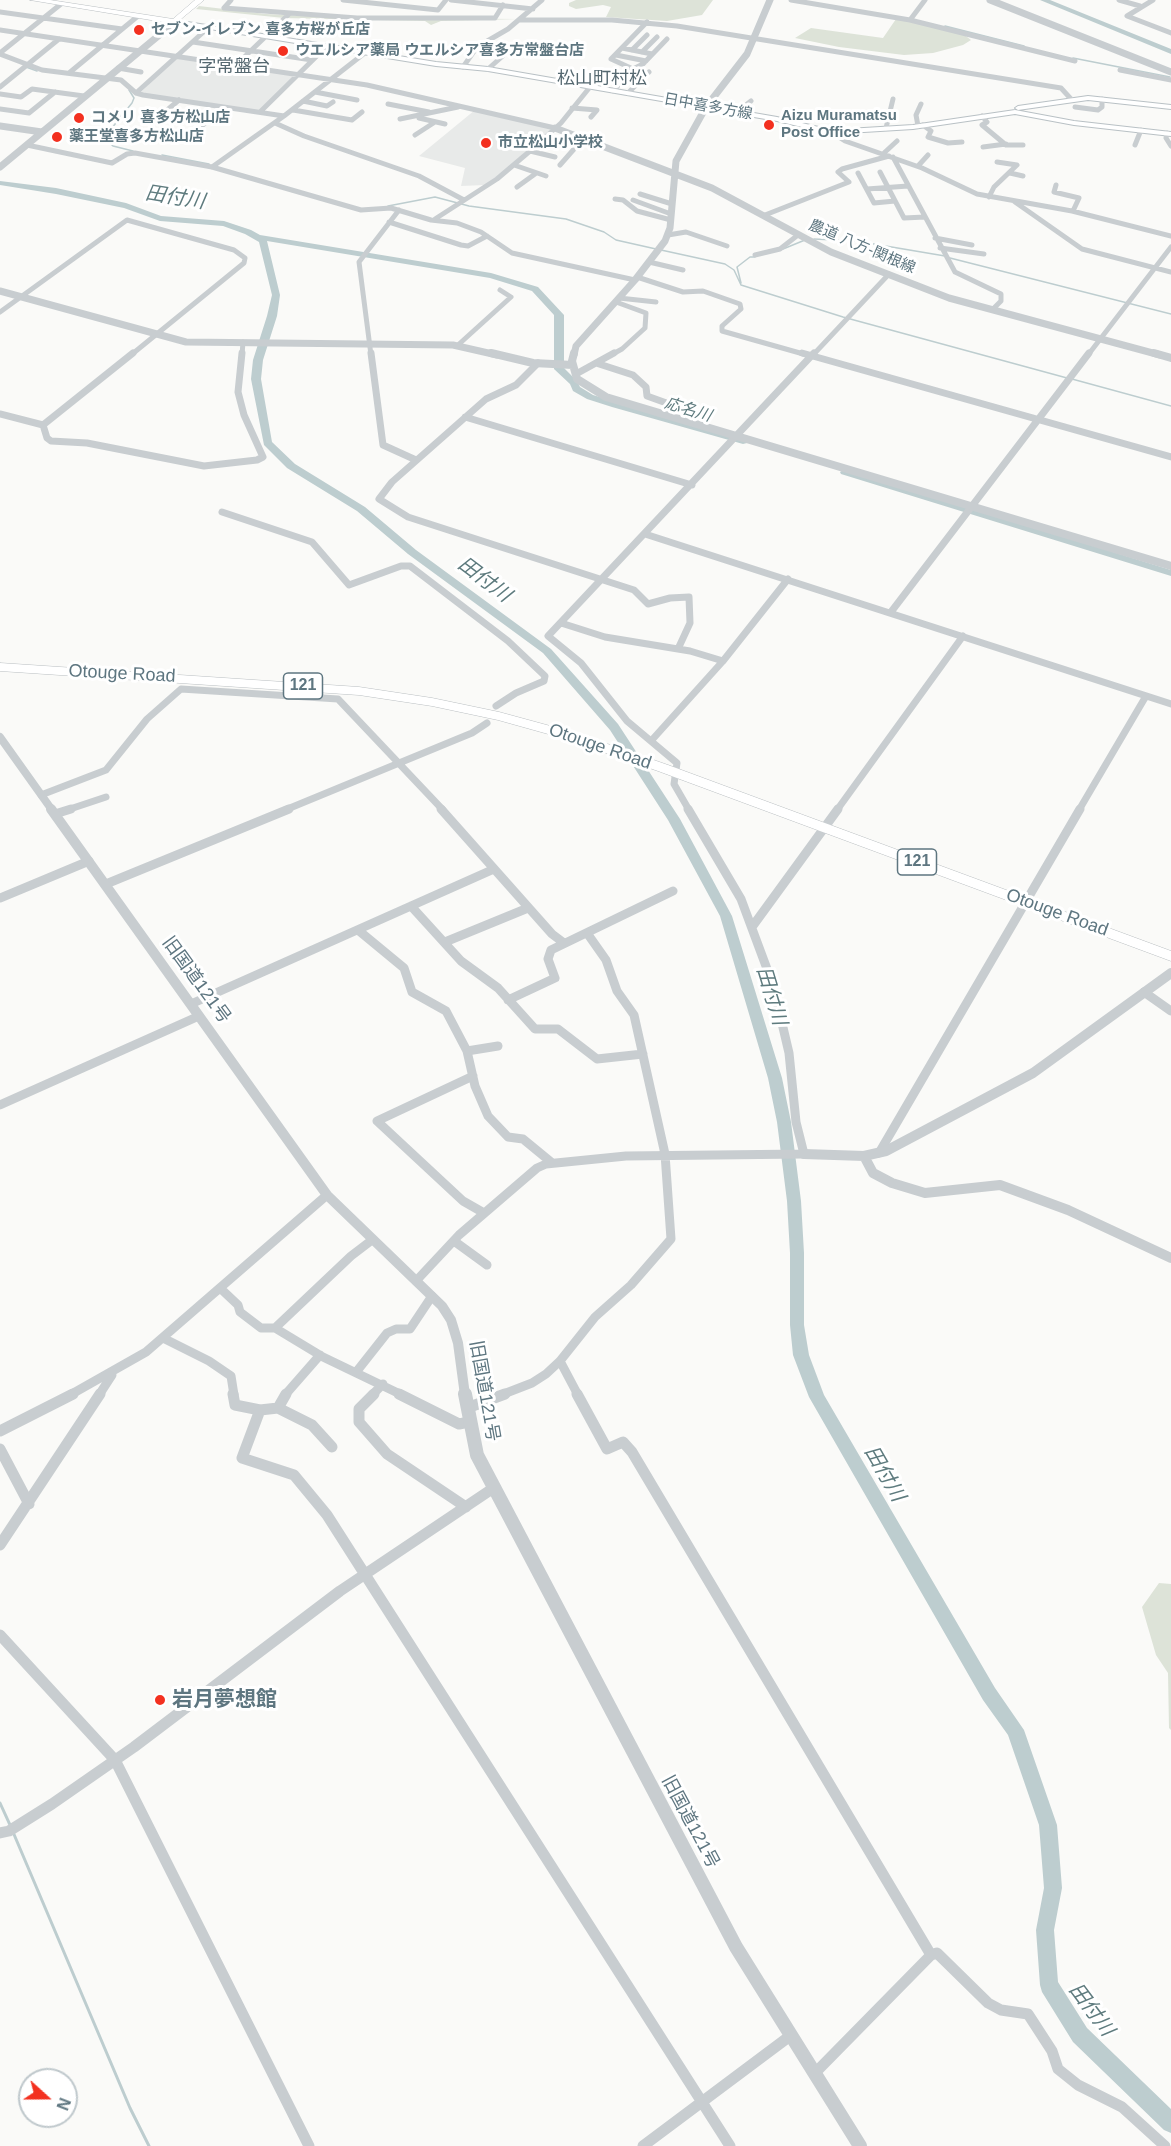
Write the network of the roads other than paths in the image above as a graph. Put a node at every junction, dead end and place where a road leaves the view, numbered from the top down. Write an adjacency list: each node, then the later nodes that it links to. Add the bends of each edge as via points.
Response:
1 (34, 0): 16 (highway)
2 (200, 0): 30 (highway)
3 (231, 0): 22 (street, via 224,8)
4 (343, 0): 14 (street)
5 (446, 0): 20 (street)
6 (451, 0): 15 (street)
7 (542, 0): 19 (street)
8 (770, 0): 40 (street)
9 (791, 0): 29 (street)
10 (926, 0): 29 (street)
11 (990, 0): 69 (street)
12 (1119, 0): 18 (street)
13 (1154, 0): 18 (street)
14 (369, 1): 20 (street); 25 (street)
15 (474, 1): 17 (street); 27 (street)
16 (61, 4): 23 (highway); 24 (street)
17 (503, 5): 19 (street); 27 (street, via 495,18)
18 (1140, 6): 35 (street, via 1127,16)
19 (533, 9): 28 (street)
20 (438, 10): 26 (street)
21 (0, 12): 24 (street)
22 (288, 15): 25 (street); 38 (street)
23 (138, 16): 30 (highway); 33 (street)
24 (45, 17): 33 (street); 36 (street)
25 (357, 18): 26 (street)
26 (433, 18): 27 (street)
27 (462, 18)
28 (520, 20): 31 (street); 62 (street, via 477,48)
29 (910, 20): 59 (street)
30 (175, 22): 32 (main road, 日中喜多方線); 48 (street)
31 (647, 22): 40 (street); 46 (street)
32 (208, 27): 38 (main road, 日中喜多方線); 43 (street)
33 (122, 29): 44 (street)
34 (0, 30): 36 (street)
35 (1171, 33)
36 (26, 34): 41 (street); 52 (street)
37 (647, 35): 47 (street)
38 (266, 36): 45 (main road, 日中喜多方線); 49 (street)
39 (657, 37): 51 (street)
40 (753, 38): 85 (street, via 1061,88); 96 (street, via 747,54)
41 (59, 39): 44 (street); 61 (street)
42 (667, 39): 54 (street)
43 (193, 42): 49 (street); 56 (street)
44 (103, 45): 48 (street); 70 (street)
45 (327, 46): 50 (main road, 日中喜多方線); 57 (street)
46 (622, 48): 47 (street); 55 (street)
47 (633, 50): 51 (street)
48 (138, 51): 56 (street); 63 (street)
49 (250, 51): 57 (street); 60 (street)
50 (366, 52): 62 (main road, 日中喜多方線); 73 (street)
51 (642, 52): 54 (street)
52 (0, 53): 61 (street)
53 (505, 54): 64 (street)
54 (652, 54): 58 (street)
55 (616, 55): 58 (street); 65 (street, via 611,59)
56 (177, 56): 60 (street); 80 (street)
57 (312, 60): 71 (street)
58 (646, 61): 65 (street)
59 (1075, 61)
60 (235, 66): 71 (street)
61 (25, 67): 70 (street); 72 (street); 75 (street)
62 (463, 67): 64 (main road, 日中喜多方線)
63 (118, 68): 67 (street); 72 (street)
64 (488, 69): 76 (main road, 日中喜多方線)
65 (633, 69): 77 (street)
66 (1120, 70): 74 (street)
67 (141, 72)
68 (649, 72): 81 (street)
69 (1171, 72)
70 (69, 73): 72 (street)
71 (298, 75): 73 (street); 103 (street)
72 (104, 79): 80 (street, via 123,81); 83 (street)
73 (331, 80): 79 (street); 95 (street)
74 (1171, 80)
75 (0, 87)
76 (590, 87): 77 (main road, 日中喜多方線); 99 (street)
77 (613, 91): 81 (main road, 日中喜多方線)
78 (55, 92): 82 (street, via 32,89 21,97); 83 (street); 100 (street, via 29,114)
79 (315, 92): 88 (street); 90 (street)
80 (136, 93): 87 (street)
81 (628, 93): 96 (main road, 日中喜多方線)
82 (0, 94)
83 (84, 96): 122 (street)
84 (893, 99): 120 (street)
85 (1071, 99): 86 (main road); 106 (main road)
86 (1102, 99): 97 (street, via 1098,110); 98 (main road)
87 (179, 100): 94 (street); 102 (street)
88 (357, 100)
89 (751, 100): 105 (street)
90 (303, 101): 91 (street, via 327,106); 101 (street)
91 (333, 102)
92 (388, 104): 107 (street)
93 (921, 104): 117 (street, via 916,114)
94 (222, 107): 103 (street); 116 (street)
95 (460, 107): 107 (street); 119 (street)
96 (706, 107): 105 (main road, 日中喜多方線); 149 (street, via 687,138)
97 (1075, 107)
98 (1171, 107)
99 (572, 108): 111 (street, via 597,110); 119 (street)
100 (0, 109)
101 (293, 110): 104 (street, via 352,120); 108 (street)
102 (166, 111)
103 (260, 112): 108 (street)
104 (362, 112)
105 (737, 112): 123 (main road, 日中喜多方線)
106 (1011, 112): 109 (main road, 日中喜多方線); 121 (main road, 日中喜多方線)
107 (435, 113): 110 (street)
108 (284, 116): 114 (street)
109 (982, 116): 117 (main road, 日中喜多方線); 130 (street, via 987,122 982,125)
110 (417, 117): 112 (street); 113 (street)
111 (591, 117)
112 (400, 119)
113 (435, 122): 115 (street); 125 (street)
114 (275, 123): 144 (street); 162 (street, via 419,176)
115 (445, 124)
116 (203, 125)
117 (921, 125): 120 (main road, 日中喜多方線); 129 (street, via 931,131 928,137 948,143)
118 (0, 126): 122 (street)
119 (555, 128): 126 (street, 農道 八方-関根線); 127 (street)
120 (886, 128): 123 (main road, 日中喜多方線)
121 (1141, 130): 124 (main road, 日中喜多方線); 133 (street)
122 (42, 132): 131 (street)
123 (831, 132): 137 (street, via 845,141)
124 (1169, 134): 134 (street, via 1166,138)
125 (415, 135)
126 (582, 140): 141 (street); 149 (street, 農道 八方-関根線)
127 (541, 141): 136 (street); 136 (street, via 561,148 553,160)
128 (897, 141): 137 (street)
129 (962, 142)
130 (1006, 144): 132 (street); 135 (street)
131 (27, 145): 143 (street); 144 (street, via 112,163 135,153)
132 (1023, 145)
133 (1135, 145)
134 (1171, 146)
135 (983, 147)
136 (530, 151): 140 (street)
137 (888, 155): 142 (street); 153 (street, via 839,171); 155 (street)
138 (928, 155): 142 (street)
139 (997, 162): 147 (street, via 1017,165)
140 (514, 165): 148 (street); 162 (street)
141 (560, 165)
142 (918, 166): 160 (street)
143 (0, 167)
144 (212, 167): 167 (street, via 361,210)
145 (880, 172): 157 (street)
146 (858, 173): 152 (street)
147 (1010, 173): 151 (street); 160 (street)
148 (535, 174): 150 (street); 156 (street)
149 (674, 174): 166 (street); 169 (street, 農道 八方-関根線)
150 (546, 176)
151 (1023, 176)
152 (863, 181): 153 (street); 158 (street)
153 (849, 182): 169 (street)
154 (1056, 185): 168 (street, via 1053,192 1079,198)
155 (908, 186): 157 (street); 171 (street)
156 (517, 187)
157 (888, 187): 158 (street); 164 (street)
158 (867, 189): 164 (street, via 874,203)
159 (640, 194): 166 (street)
160 (989, 197): 165 (street)
161 (615, 199): 170 (street, via 637,211)
162 (464, 200): 172 (street)
163 (633, 200): 170 (street)
164 (895, 201): 171 (street, via 904,218)
165 (1014, 201): 168 (street); 186 (street, via 1082,249)
166 (672, 204): 170 (street)
167 (399, 210): 172 (street); 173 (street)
168 (1072, 211): 177 (street)
169 (765, 215): 175 (street, 農道 八方-関根線)
170 (671, 217): 174 (street)
171 (925, 217): 178 (street)
172 (435, 219): 176 (street)
173 (389, 222): 176 (street, via 461,245 468,246); 201 (street, via 359,262)
174 (668, 235): 180 (street, via 686,232); 185 (street)
175 (798, 235): 184 (street, via 779,249); 189 (street, 農道 八方-関根線)
176 (487, 236): 190 (street, via 512,253)
177 (1171, 236)
178 (935, 238): 179 (street); 182 (street)
179 (972, 245)
180 (727, 246)
181 (1171, 247): 186 (street)
182 (940, 248): 183 (street); 196 (street, via 955,272 1001,294 1001,301)
183 (984, 254)
184 (755, 255)
185 (650, 262): 187 (street); 190 (street)
186 (1154, 268): 188 (street); 199 (street)
187 (682, 270)
188 (1171, 272)
189 (889, 274): 196 (street, 農道 八方-関根線); 203 (street)
190 (636, 279): 194 (street); 203 (street, via 683,292 703,291 738,303 741,309 724,323 722,331)
191 (500, 290): 202 (street, via 510,297)
192 (0, 291): 193 (street)
193 (21, 297): 197 (street); 198 (street); 198 (street, via 127,220 234,250 245,258 244,263)
194 (618, 300): 195 (street); 206 (street, via 646,313 646,325 628,344); 207 (street, via 576,346)
195 (656, 302)
196 (992, 310): 199 (street, 農道 八方-関根線)
197 (0, 312)
198 (158, 334): 200 (street, via 186,342); 213 (street)
199 (1100, 339): 204 (street, 農道 八方-関根線); 212 (street)
200 (247, 342): 201 (street); 213 (street, via 238,392 263,457 257,460 204,466 87,443 51,441)
201 (368, 343): 202 (street); 216 (street, via 383,445)
202 (458, 345): 205 (street)
203 (813, 355): 212 (street); 214 (street)
204 (1171, 358)
205 (538, 363): 207 (street); 211 (street, via 516,385 486,399)
206 (596, 363): 208 (street); 210 (street, via 633,375 646,387 647,396 672,405)
207 (569, 364): 208 (street)
208 (576, 374): 210 (street, via 583,385 599,394)
209 (0, 414): 213 (street)
210 (663, 414): 214 (street)
211 (465, 417): 216 (street); 217 (street)
212 (1038, 419): 215 (street); 218 (street)
213 (43, 425)
214 (738, 435): 217 (street); 218 (street)
215 (1171, 457)
216 (416, 460): 223 (street, via 379,496 388,507 408,518 426,520)
217 (692, 485): 220 (street)
218 (969, 509): 221 (street); 224 (street)
219 (222, 512): 232 (street, via 312,542 349,585 410,566 508,641 544,676 544,681)
220 (645, 534): 222 (street); 223 (street)
221 (1171, 566)
222 (788, 579): 224 (street); 228 (street)
223 (601, 580): 225 (street); 227 (street, via 639,592 648,604 689,597 690,623)
224 (891, 612): 226 (street)
225 (561, 623): 227 (street, via 605,637); 235 (street, via 549,634 550,639 581,663 627,721)
226 (963, 636): 230 (street); 241 (street)
227 (678, 649): 228 (street)
228 (723, 661): 235 (street)
229 (0, 667): 237 (highway, Otouge Road / 121, via 378,694 471,709)
230 (1146, 696): 231 (street); 247 (street)
231 (1171, 704)
232 (496, 706)
233 (487, 723): 236 (street)
234 (0, 737): 238 (street, 旧国道121号)
235 (651, 741): 237 (street, via 674,759 676,763)
236 (400, 762): 238 (street, via 338,699 181,689 147,718 106,770); 243 (street); 244 (street)
237 (669, 770): 241 (highway, Otouge Road / 121); 250 (street, via 741,899)
238 (41, 795): 240 (street, 旧国道121号)
239 (106, 797): 240 (street)
240 (54, 814): 242 (street, 旧国道121号)
241 (825, 827): 247 (highway, Otouge Road / 121); 250 (street)
242 (89, 861): 244 (street, 旧国道121号); 246 (street)
243 (494, 869): 248 (street); 249 (street)
244 (106, 884): 259 (street, 旧国道121号)
245 (673, 891): 252 (street)
246 (0, 898)
247 (1027, 902): 255 (highway, Otouge Road / 121); 267 (street)
248 (411, 906): 251 (street); 253 (street)
249 (528, 908): 253 (street); 254 (street)
250 (752, 927): 268 (street, via 773,984 789,1053)
251 (358, 930): 259 (street); 263 (street, via 404,968 415,995 446,1011)
252 (587, 933): 254 (street); 264 (street, via 606,960 617,991 633,1012)
253 (445, 942): 258 (street, via 461,961)
254 (564, 943): 258 (street, via 548,956 555,978)
255 (1171, 956)
256 (1171, 973): 257 (street)
257 (1144, 992): 260 (street); 267 (street, via 1033,1073)
258 (508, 999): 264 (street, via 535,1029 558,1029 595,1058)
259 (191, 1004): 261 (street, 旧国道121号)
260 (1171, 1011)
261 (199, 1016): 266 (street); 272 (street, 旧国道121号)
262 (498, 1046): 263 (street)
263 (467, 1051): 265 (street)
264 (643, 1054): 269 (street)
265 (473, 1076): 271 (street, via 488,1116 496,1126 508,1137 526,1141); 273 (street, via 376,1121 463,1201)
266 (0, 1105)
267 (879, 1153): 270 (street)
268 (801, 1154): 269 (street); 270 (street)
269 (664, 1155): 271 (street); 284 (street, via 671,1241 595,1317)
270 (864, 1156): 276 (street, via 873,1173 900,1185 925,1192 1000,1185 1068,1210)
271 (551, 1162): 273 (street, via 537,1168)
272 (327, 1195): 274 (street, 旧国道121号); 279 (street)
273 (484, 1214): 275 (street)
274 (372, 1240): 278 (street, 旧国道121号); 281 (street)
275 (454, 1241): 277 (street); 278 (street)
276 (1171, 1258)
277 (487, 1265)
278 (416, 1281): 280 (street, 旧国道121号)
279 (220, 1288): 281 (street, via 240,1312 261,1328); 282 (street)
280 (432, 1296): 285 (street, via 410,1329 387,1333); 289 (street, 旧国道121号, via 455,1328)
281 (275, 1328): 283 (street)
282 (163, 1338): 286 (street); 290 (street, via 231,1376 235,1405)
283 (320, 1355): 285 (street); 288 (street, via 288,1389)
284 (560, 1361): 289 (street, via 538,1379); 303 (street, via 607,1449 624,1442 632,1452)
285 (357, 1371): 287 (street)
286 (113, 1373): 292 (street); 296 (street)
287 (383, 1384): 291 (street, via 459,1424); 297 (street, via 359,1409 360,1422 387,1454)
288 (278, 1408): 290 (street); 293 (street, via 308,1421)
289 (467, 1408): 291 (street, 旧国道121号)
290 (260, 1410): 299 (street, via 243,1458 294,1475 327,1515)
291 (469, 1422): 295 (street, 旧国道121号, via 477,1455)
292 (0, 1431)
293 (332, 1447)
294 (0, 1449): 296 (street)
295 (495, 1487): 297 (street); 304 (street, 旧国道121号, via 736,1947)
296 (29, 1504): 298 (street)
297 (466, 1507): 299 (street)
298 (0, 1545)
299 (365, 1574): 301 (street); 306 (street)
300 (0, 1635): 301 (street)
301 (115, 1760): 302 (street, via 52,1804); 307 (street)
302 (0, 1833)
303 (931, 1955): 305 (street); 311 (street, via 941,1956 988,2003 1001,2010 1028,2014 1052,2051 1058,2069 1078,2085 1122,2107)
304 (790, 2036): 305 (street, 旧国道121号); 306 (street)
305 (814, 2074): 310 (street, 旧国道121号)
306 (702, 2102): 308 (street); 309 (street)
307 (309, 2146)
308 (643, 2146)
309 (730, 2146)
310 (860, 2146)
311 (1166, 2146)

